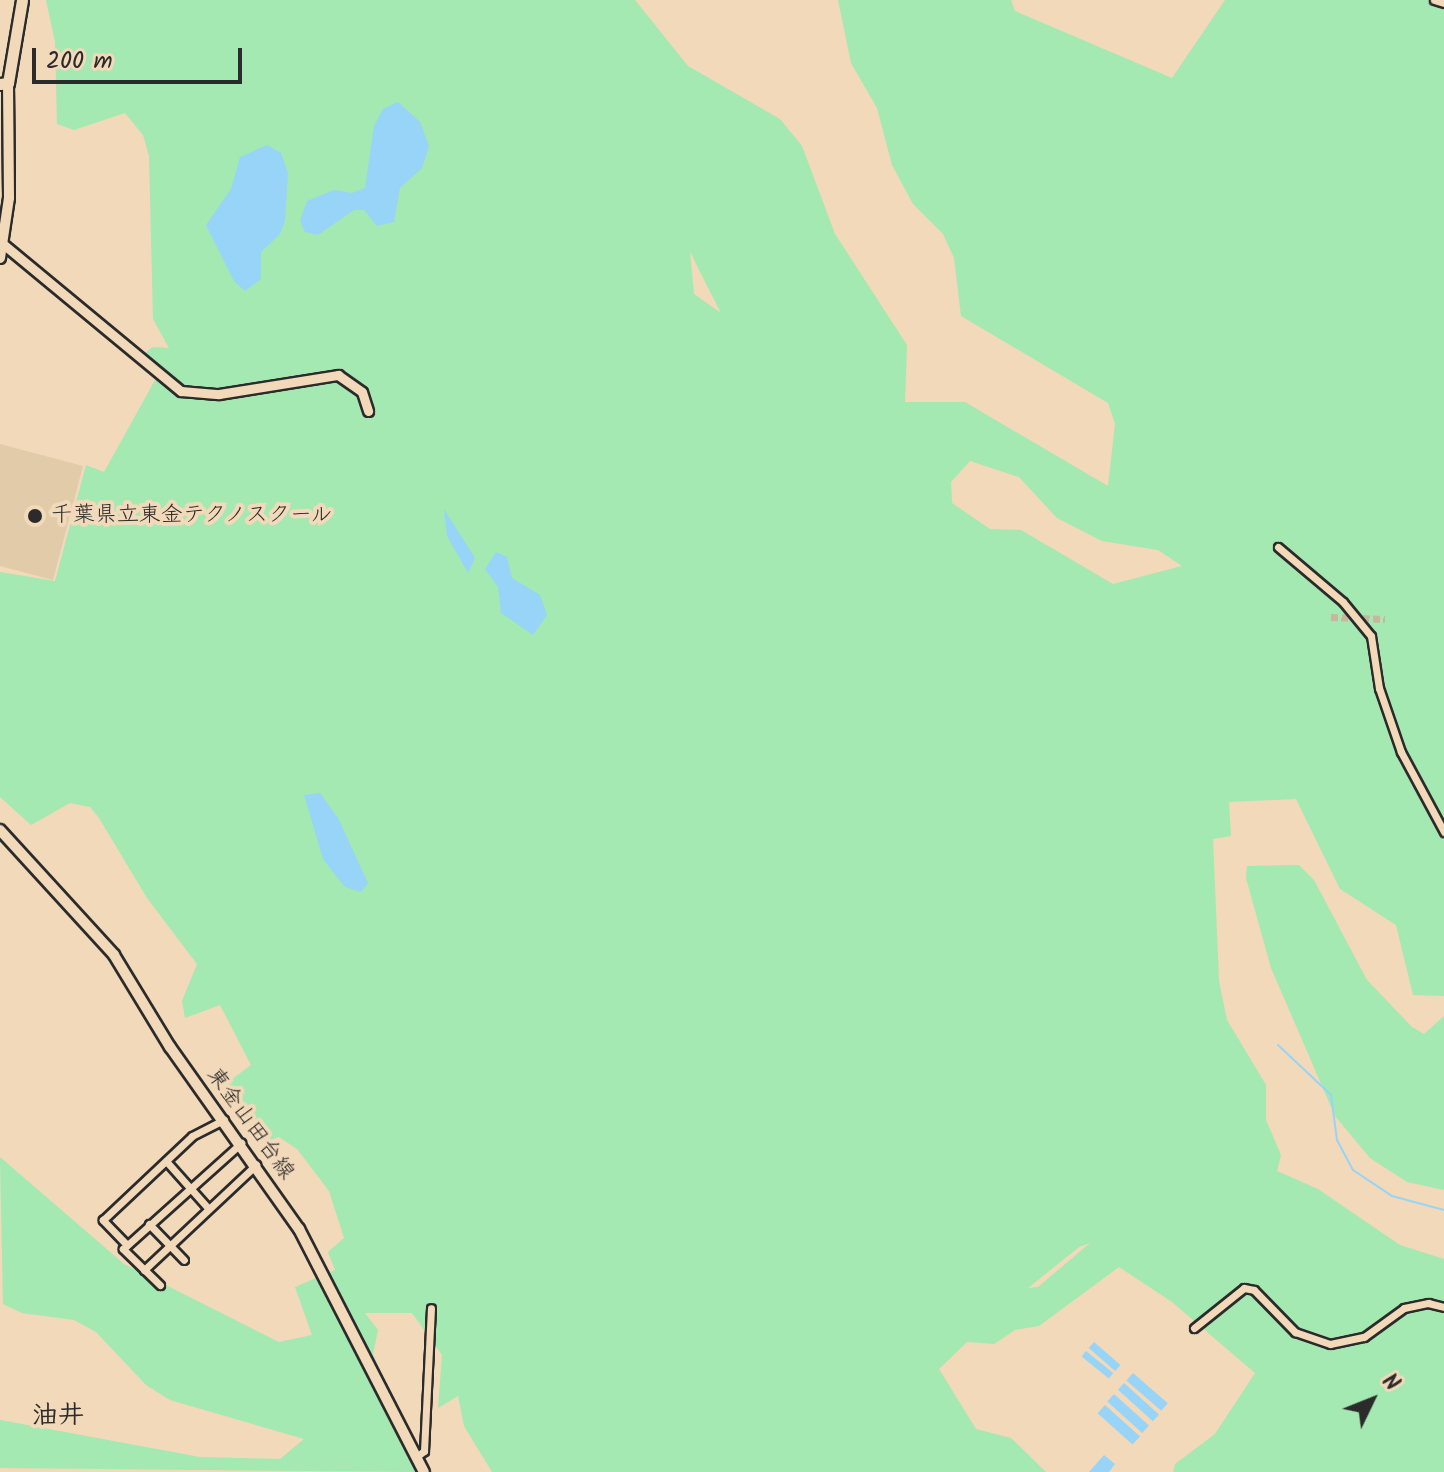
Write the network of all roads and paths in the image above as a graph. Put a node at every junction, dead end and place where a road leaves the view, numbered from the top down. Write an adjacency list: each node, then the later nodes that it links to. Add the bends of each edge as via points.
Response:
1 (22, 0): 4 (highway)
2 (1434, 0): 3 (street)
3 (1444, 3)
4 (4, 83): 5 (main road, via 9,198)
5 (3, 244): 6 (main road); 7 (street, via 181,391 219,394 338,375 362,392)
6 (0, 258)
7 (368, 411)
8 (1278, 547): 10 (street, via 1343,602 1371,636 1379,688 1401,752)
9 (0, 830): 11 (main road, 東金山田台線, via 114,955 170,1047)
10 (1444, 832)
11 (224, 1120): 12 (main road, 東金山田台線); 13 (street, via 192,1136)
12 (241, 1143): 14 (main road, 東金山田台線); 15 (street)
13 (166, 1161): 15 (street); 18 (street, via 103,1220)
14 (256, 1165): 16 (street); 26 (main road, 東金山田台線, via 299,1229)
15 (189, 1187): 16 (street); 17 (street)
16 (208, 1208): 19 (street)
17 (149, 1224): 18 (street); 19 (street)
18 (127, 1245): 21 (street, via 123,1249)
19 (170, 1246): 20 (street); 21 (street)
20 (184, 1260)
21 (144, 1270): 22 (street)
22 (160, 1285)
23 (1444, 1307): 25 (street, via 1428,1303 1404,1308 1364,1337 1330,1344 1295,1332 1254,1290 1244,1288)
24 (431, 1308): 26 (street, via 424,1451)
25 (1194, 1328)
26 (416, 1457): 27 (main road, 東金山田台線)
27 (424, 1472)

